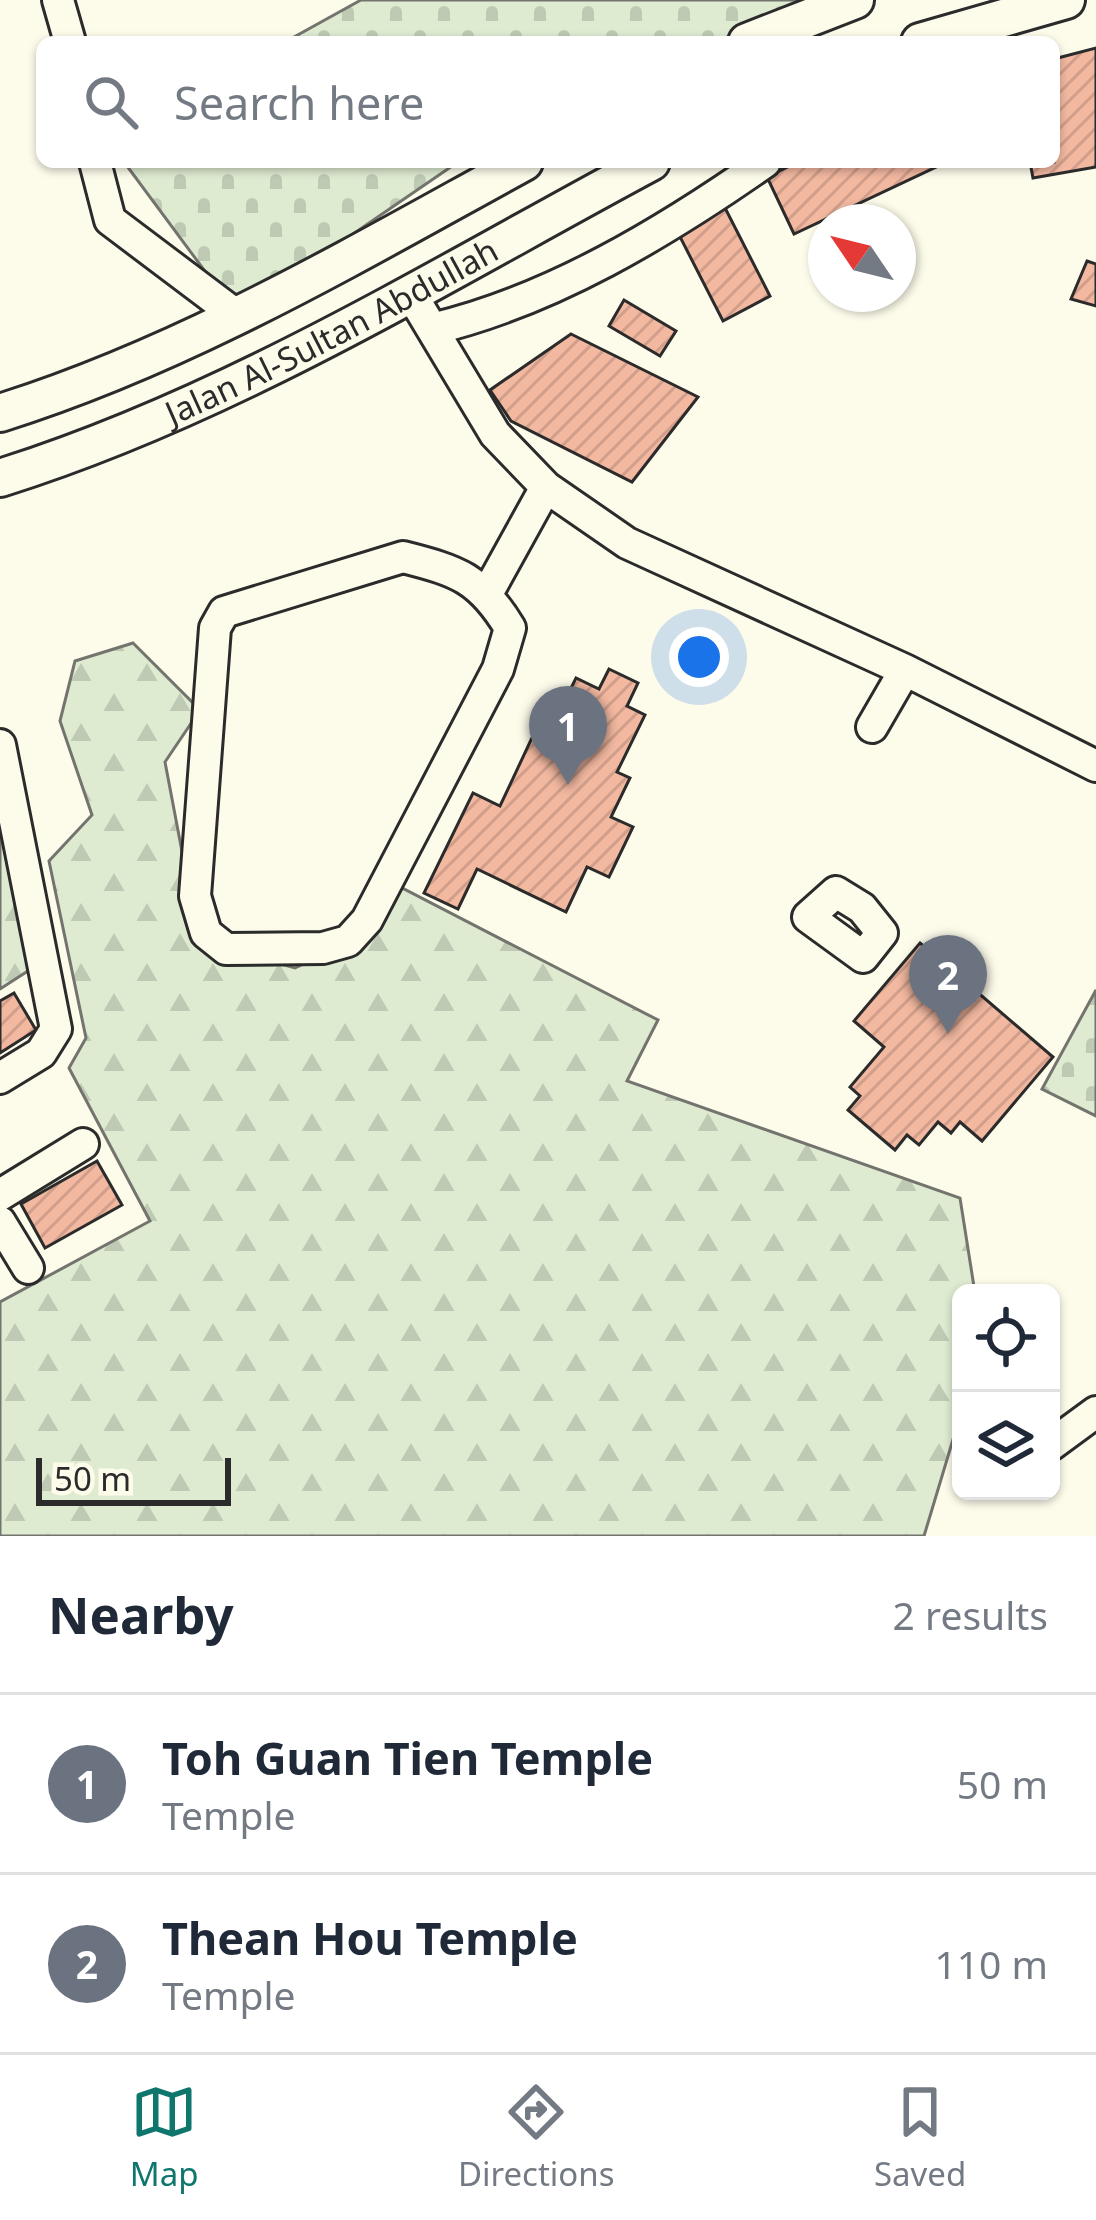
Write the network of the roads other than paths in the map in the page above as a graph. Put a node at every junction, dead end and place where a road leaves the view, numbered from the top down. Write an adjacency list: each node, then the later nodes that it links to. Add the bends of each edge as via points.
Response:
1 (58, 0): 4 (lane)
2 (855, 0): 5 (main road)
3 (1066, 0): 6 (main road)
4 (68, 36)
5 (762, 36)
6 (941, 36)
7 (97, 168): 12 (lane, via 110,220)
8 (513, 168): 12 (main road, Jalan Al-Sultan Abdullah)
9 (640, 168): 11 (main road, Jalan Al-Sultan Abdullah)
10 (755, 168): 13 (lane, via 518,304)
11 (411, 294): 13 (lane); 15 (main road, Jalan Al-Sultan Abdullah, via 103,446)
12 (236, 315): 14 (main road, Jalan Al-Sultan Abdullah, via 86,386)
13 (432, 329): 16 (lane, via 495,434)
14 (0, 413)
15 (0, 478)
16 (546, 487): 17 (lane); 18 (lane, via 627,543)
17 (488, 592): 17 (lane, via 510,628 498,669 367,920 348,940 323,948 226,949 206,933 195,896 209,656 224,611 403,557)
18 (904, 670): 19 (lane); 21 (lane)
19 (872, 727)
20 (0, 745): 22 (lane, via 56,1029 41,1053)
21 (1096, 766)
22 (0, 1078)
23 (83, 1144): 24 (lane)
24 (0, 1195)
25 (0, 1222): 26 (lane)
26 (28, 1268)
27 (1096, 1412): 28 (lane)
28 (1060, 1438)

